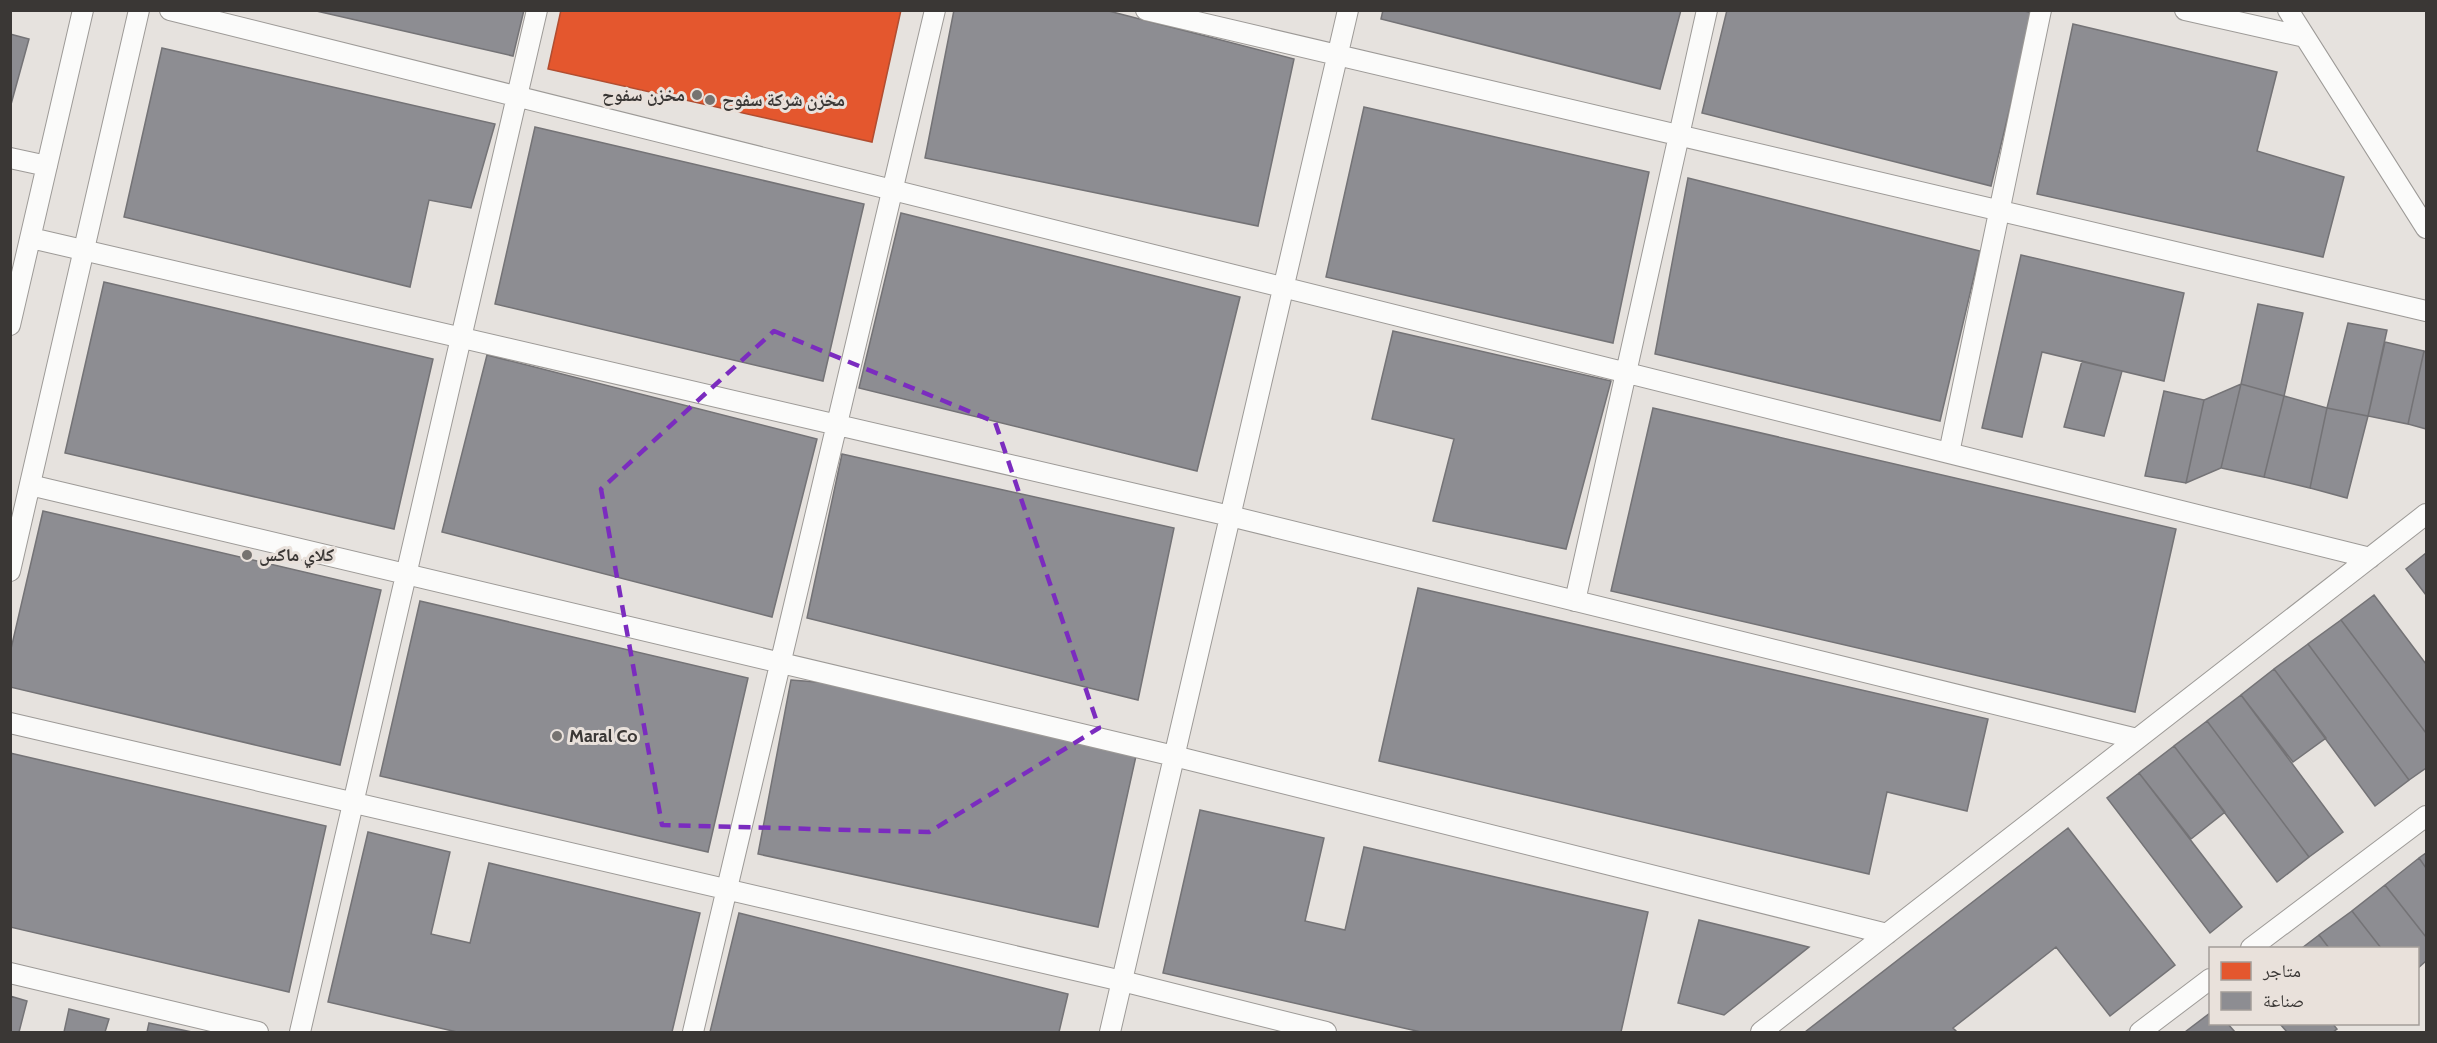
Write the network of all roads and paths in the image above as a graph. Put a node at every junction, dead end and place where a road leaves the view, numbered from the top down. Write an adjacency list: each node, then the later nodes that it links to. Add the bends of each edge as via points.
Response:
1 (83, 10): 17 (street)
2 (138, 10): 22 (street)
3 (170, 10): 14 (street)
4 (537, 10): 14 (street)
5 (935, 10): 18 (street)
6 (1146, 10): 13 (street)
7 (1348, 10): 13 (street)
8 (1707, 10): 15 (street)
9 (2041, 10): 19 (street)
10 (2185, 10): 12 (street)
11 (2288, 10): 12 (street)
12 (2305, 37): 20 (street)
13 (1337, 55): 15 (street); 23 (street)
14 (517, 97): 18 (street); 26 (street)
15 (1679, 136): 19 (street); 27 (street)
16 (10, 158): 17 (street)
17 (47, 166): 21 (street)
18 (892, 190): 23 (street); 28 (street)
19 (1999, 211): 24 (street); 29 (street)
20 (2427, 228)
21 (31, 238): 22 (street); 25 (street)
22 (84, 250): 26 (street); 30 (street)
23 (1283, 288): 27 (street); 32 (street)
24 (2427, 311)
25 (10, 325)
26 (462, 338): 28 (street); 35 (street)
27 (1626, 373): 29 (street); 36 (street)
28 (837, 425): 32 (street); 37 (street)
29 (1949, 453): 33 (street)
30 (30, 485): 34 (street); 35 (street)
31 (2427, 514): 33 (street)
32 (1230, 516): 36 (street); 40 (street)
33 (2370, 558): 39 (street)
34 (10, 571)
35 (407, 575): 37 (street); 41 (street)
36 (1575, 601): 39 (street)
37 (780, 663): 40 (street); 43 (street)
38 (10, 723): 41 (street)
39 (2137, 739): 44 (street)
40 (1174, 756): 44 (street); 48 (street)
41 (354, 803): 43 (street); 51 (street)
42 (2427, 816): 45 (street)
43 (727, 889): 48 (street); 52 (street)
44 (1887, 934): 49 (street)
45 (2252, 947)
46 (10, 974): 50 (street)
47 (2209, 980): 55 (street)
48 (1122, 981): 53 (street); 54 (street)
49 (1771, 1030)
50 (258, 1032)
51 (300, 1032)
52 (693, 1032)
53 (1110, 1032)
54 (1326, 1032)
55 (2140, 1032)

